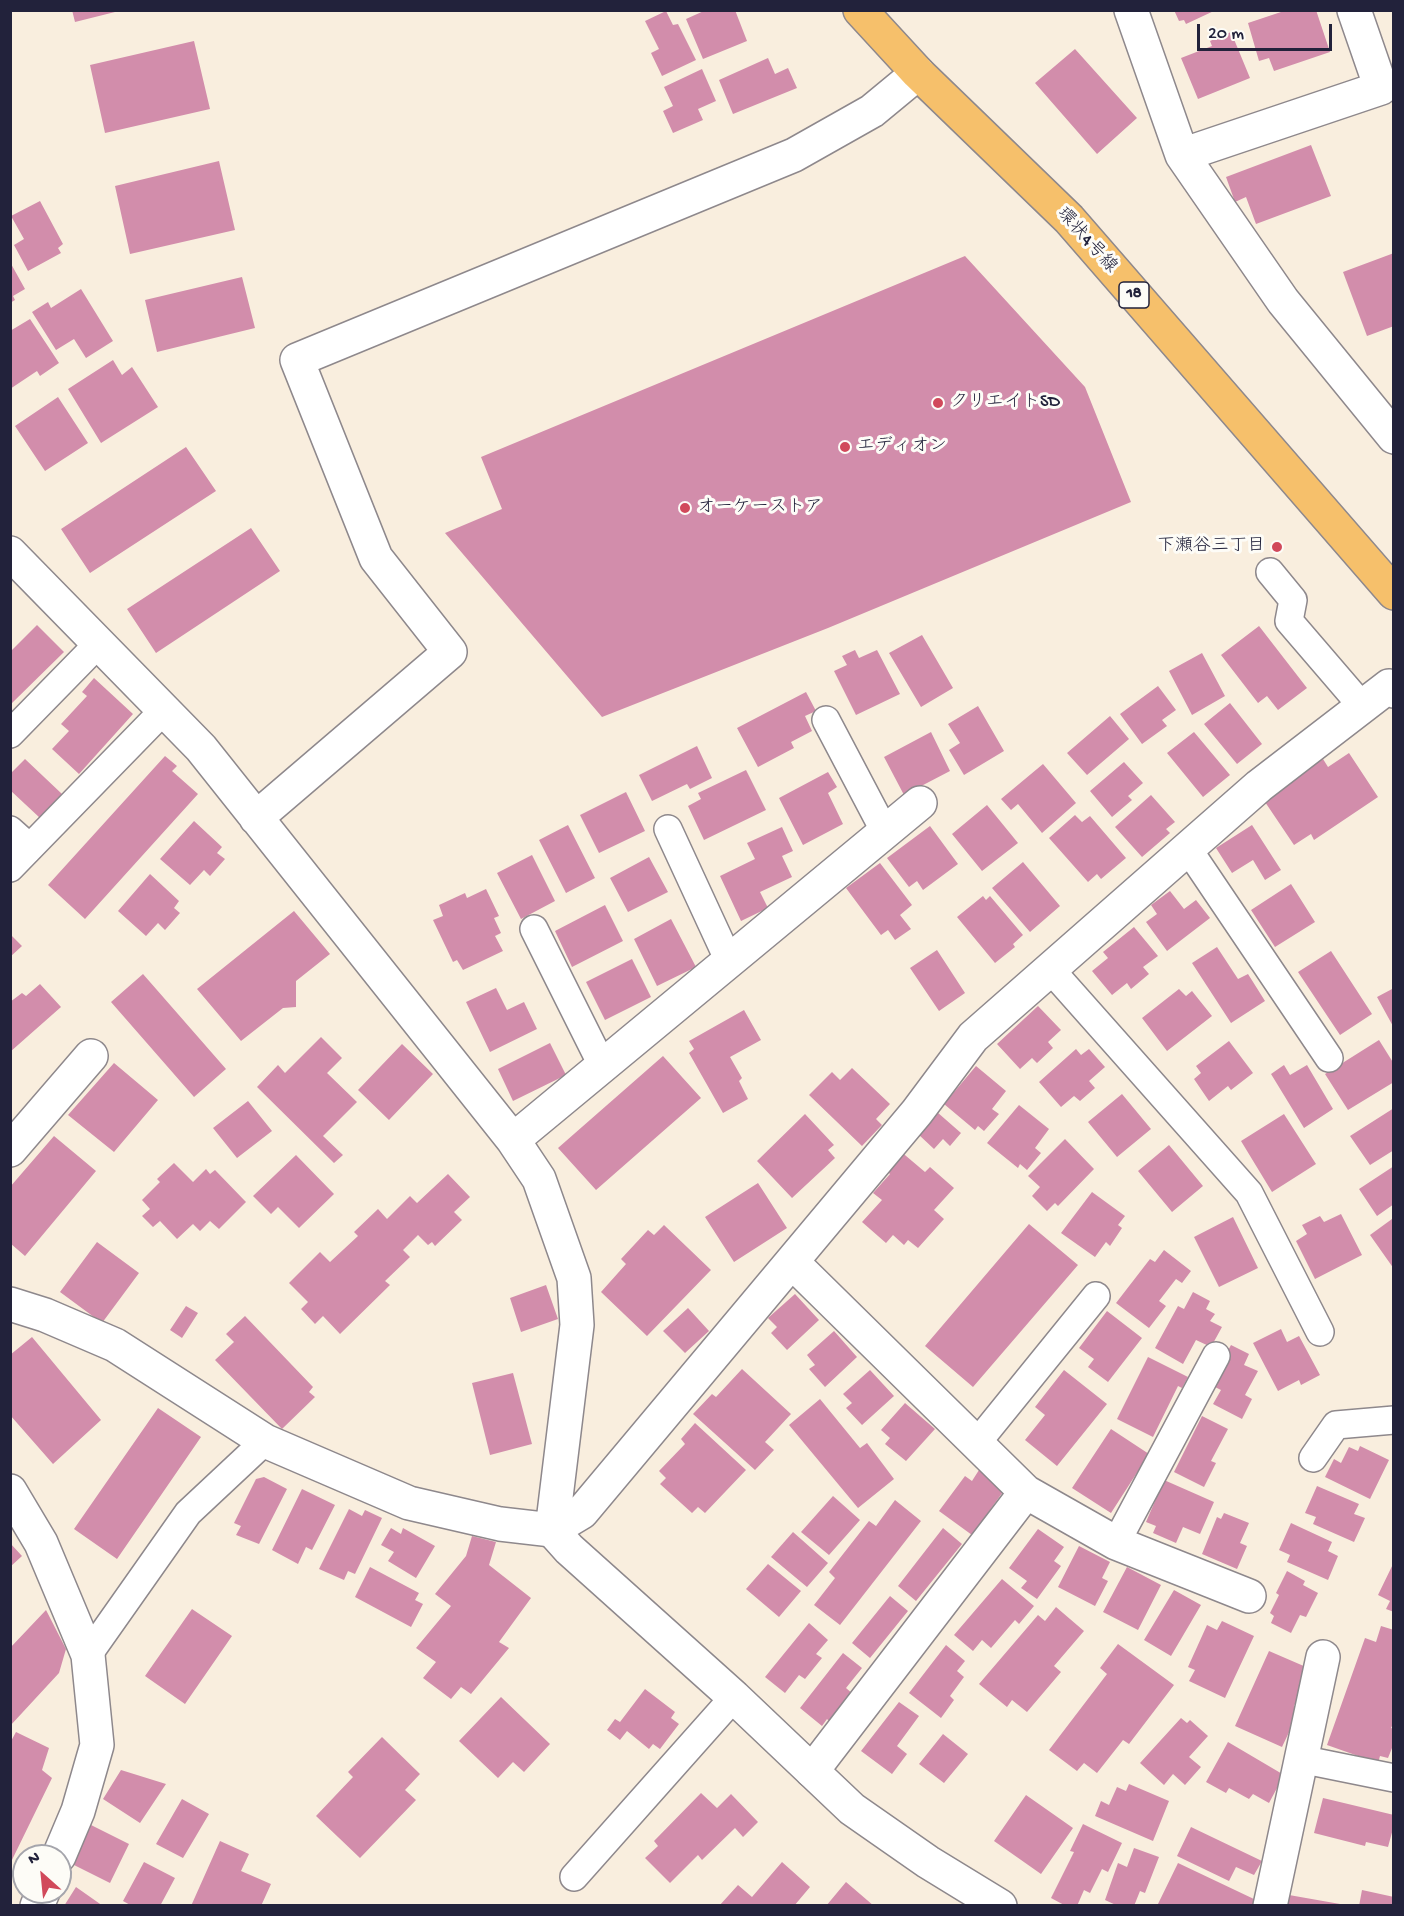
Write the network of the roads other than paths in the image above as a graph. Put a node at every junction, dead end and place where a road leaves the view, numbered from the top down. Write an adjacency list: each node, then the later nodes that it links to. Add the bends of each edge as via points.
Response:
1 (860, 10): 4 (main road, 環状4号線 / 18)
2 (1131, 10): 5 (street)
3 (1354, 10): 5 (street, via 1381,88)
4 (918, 73): 9 (main road, 環状4号線 / 18, via 1069,219); 17 (street, via 872,111 794,155 297,360 376,558 450,651)
5 (1182, 154): 6 (street, via 1283,301)
6 (1394, 437)
7 (10, 553): 10 (street)
8 (1270, 572): 12 (lane, via 1293,600 1289,621)
9 (1394, 593)
10 (99, 643): 13 (street); 15 (lane)
11 (1394, 691): 12 (street, via 1389,686)
12 (1362, 706): 21 (street, via 1259,786)
13 (164, 710): 17 (street, via 201,748); 20 (lane)
14 (826, 720): 19 (lane)
15 (10, 734)
16 (920, 803): 19 (street)
17 (256, 818): 29 (street)
18 (668, 829): 24 (lane)
19 (885, 832): 24 (street)
20 (20, 838): 22 (lane)
21 (1188, 849): 25 (street); 27 (lane)
22 (10, 868)
23 (534, 929): 28 (lane)
24 (729, 962): 28 (street)
25 (1051, 970): 31 (street, via 973,1037 917,1112); 34 (lane, via 1249,1193)
26 (91, 1056): 30 (street)
27 (1329, 1058)
28 (603, 1067): 29 (street)
29 (513, 1140): 42 (street, via 539,1179 573,1278 577,1324)
30 (10, 1150)
31 (792, 1262): 38 (street); 42 (street, via 582,1512)
32 (1096, 1296): 38 (lane)
33 (10, 1304): 37 (street, via 115,1345)
34 (1320, 1332)
35 (1216, 1356): 43 (lane)
36 (1394, 1420): 39 (lane, via 1336,1425)
37 (265, 1441): 42 (street, via 409,1503 500,1524); 45 (lane, via 188,1513)
38 (976, 1444): 41 (street)
39 (1313, 1458)
40 (10, 1491): 45 (street, via 41,1543)
41 (1026, 1492): 43 (street); 49 (street)
42 (552, 1530): 47 (street)
43 (1116, 1543): 44 (street)
44 (1249, 1596)
45 (88, 1655): 51 (street, via 97,1745)
46 (1323, 1656): 48 (street)
47 (734, 1697): 49 (street); 52 (lane)
48 (1300, 1759): 50 (lane); 54 (street)
49 (812, 1771): 53 (street, via 852,1809 928,1862)
50 (1394, 1778)
51 (64, 1844)
52 (574, 1877)
53 (1000, 1905)
54 (1270, 1905)

